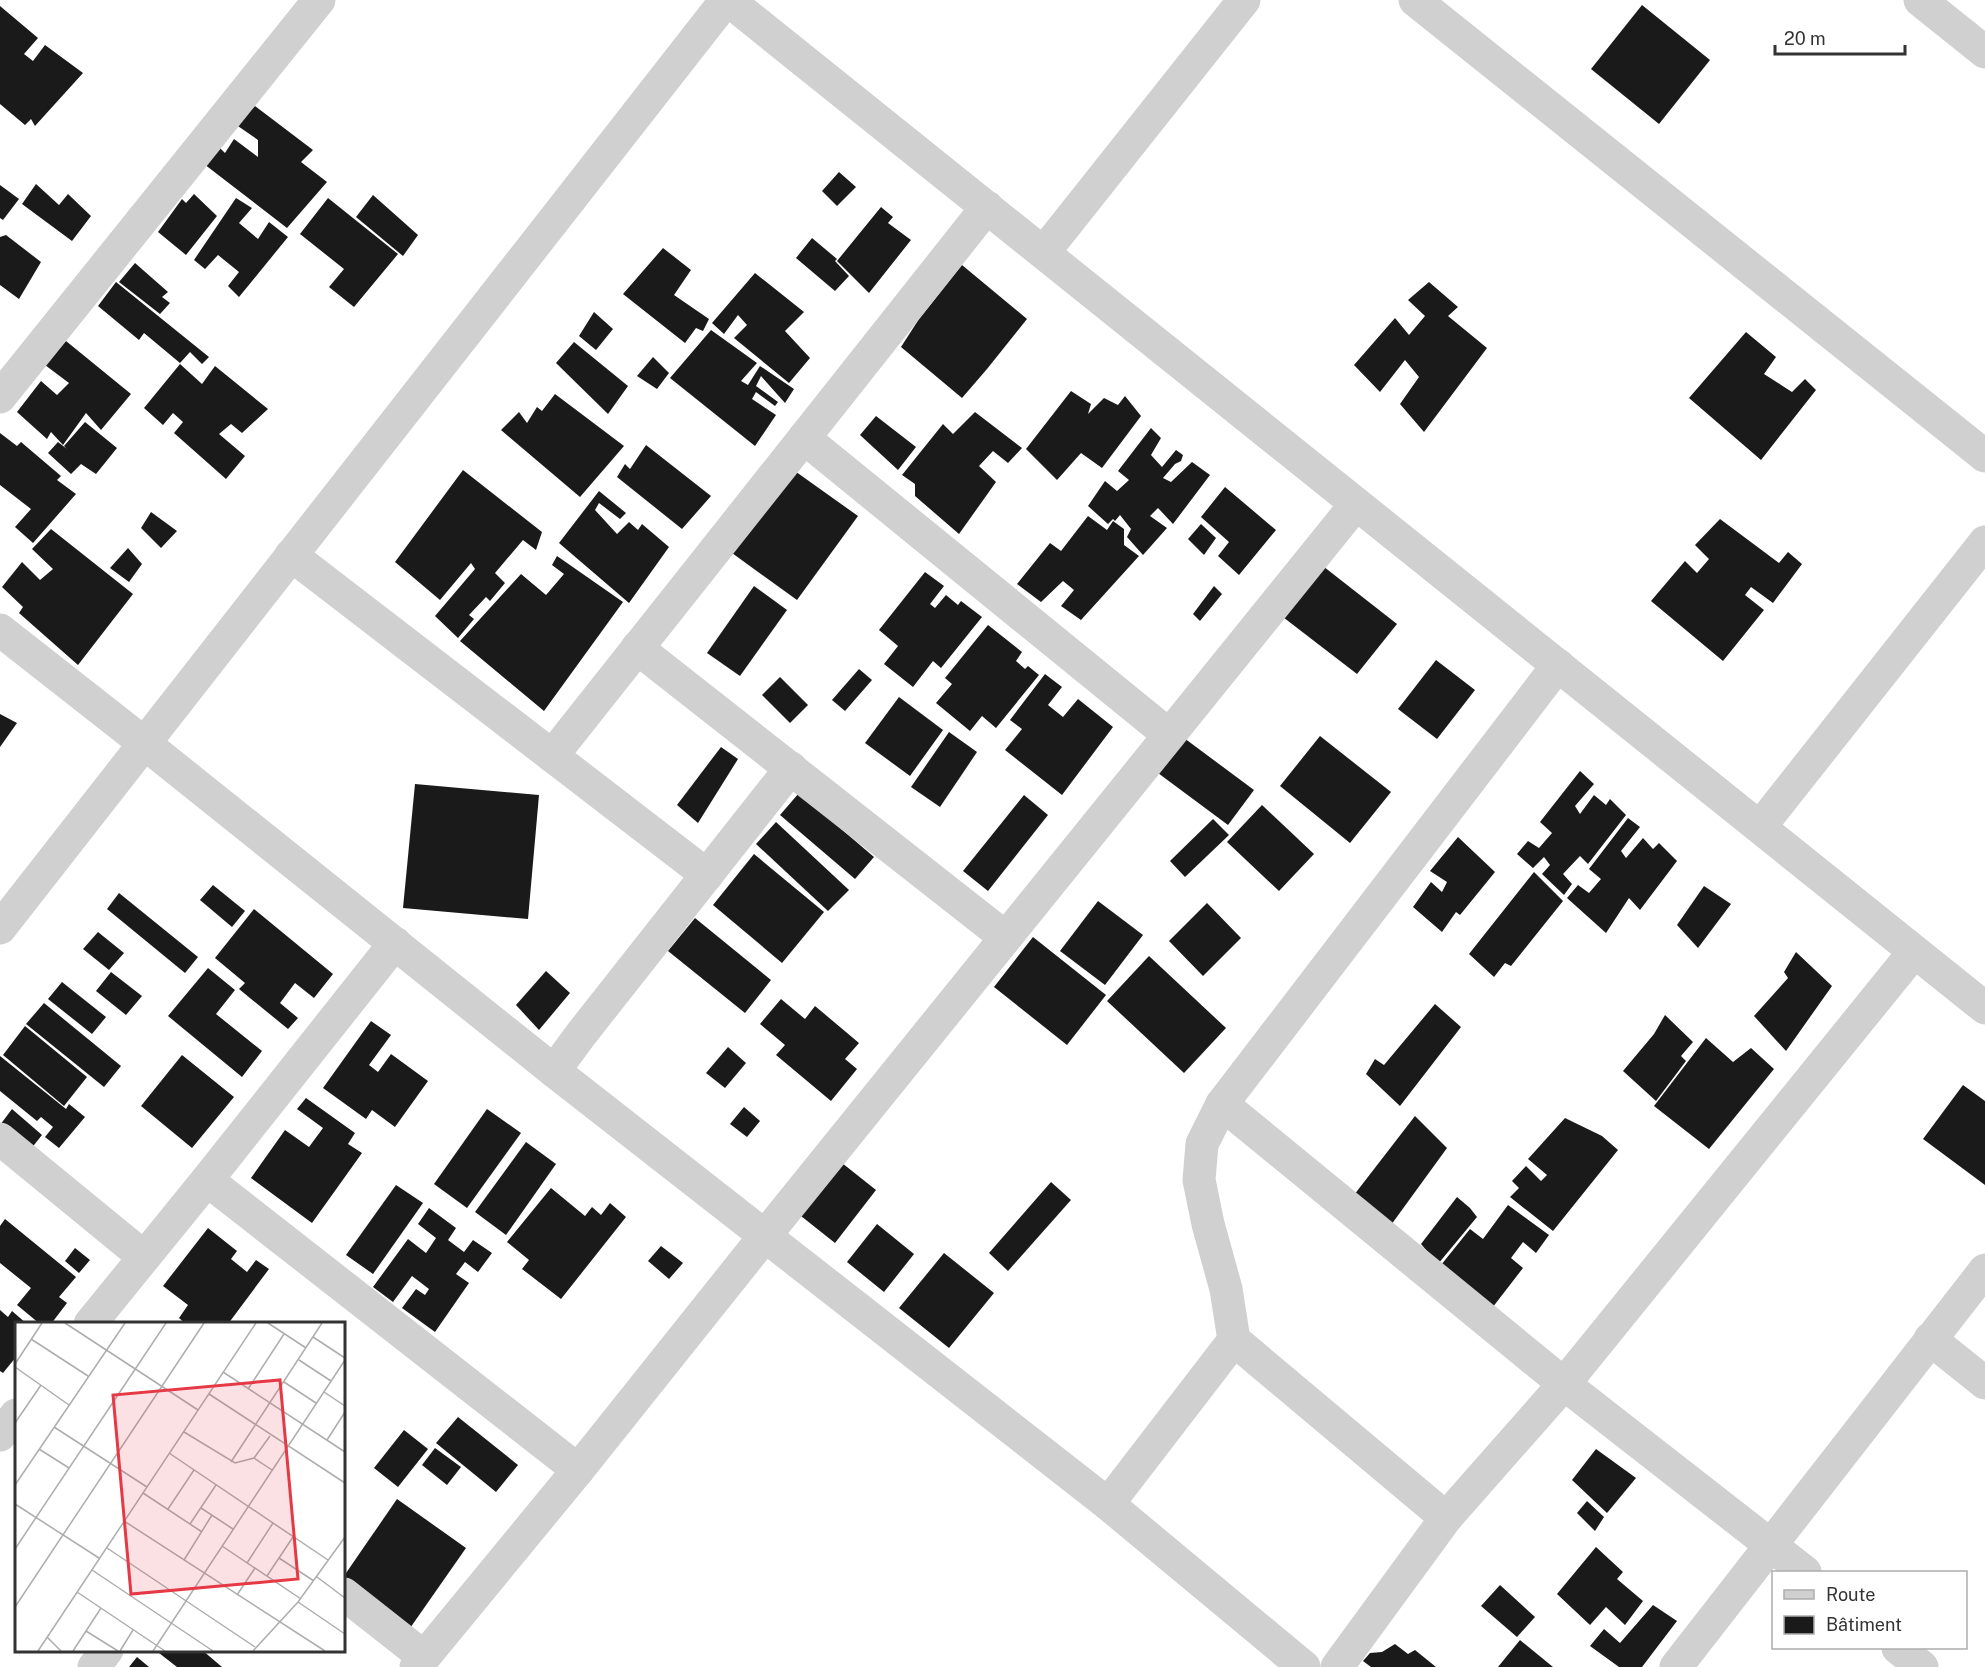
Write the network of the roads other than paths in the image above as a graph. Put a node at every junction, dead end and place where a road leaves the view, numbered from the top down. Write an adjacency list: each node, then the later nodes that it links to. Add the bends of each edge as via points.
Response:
1 (319, 0): 9 (street)
2 (727, 0): 7 (street); 14 (street)
3 (1244, 0): 8 (street)
4 (1415, 0): 11 (street)
5 (1920, 0): 6 (street)
6 (1985, 52)
7 (987, 207): 8 (street); 10 (street)
8 (1044, 252): 12 (street)
9 (0, 397)
10 (804, 438): 16 (street); 18 (street)
11 (1985, 456)
12 (1356, 504): 17 (street); 18 (street)
13 (1985, 542): 22 (street)
14 (291, 555): 19 (street); 20 (street)
15 (0, 630): 19 (street)
16 (637, 648): 20 (street); 21 (street)
17 (1558, 665): 22 (street); 30 (street)
18 (1169, 735): 25 (street)
19 (144, 743): 24 (street); 26 (street)
20 (552, 756): 23 (street)
21 (791, 768): 23 (street); 25 (street)
22 (1760, 827): 27 (street)
23 (707, 874): 29 (street)
24 (0, 928)
25 (1005, 937): 33 (street)
26 (395, 943): 29 (street); 32 (street)
27 (1914, 952): 28 (street); 40 (street)
28 (1985, 1008)
29 (554, 1071): 33 (street)
30 (1222, 1104): 37 (street, via 1202,1144 1199,1180 1226,1289); 40 (street)
31 (0, 1139): 34 (street)
32 (207, 1179): 34 (street); 43 (street)
33 (764, 1237): 43 (street); 44 (street)
34 (144, 1257): 36 (street)
35 (1985, 1270): 38 (street)
36 (91, 1322)
37 (1234, 1340): 44 (street); 45 (street)
38 (1930, 1340): 39 (street); 46 (street)
39 (1985, 1383)
40 (1564, 1384): 45 (street); 46 (street)
41 (15, 1416): 42 (street)
42 (0, 1435)
43 (578, 1470): 51 (street)
44 (1108, 1504): 53 (street)
45 (1446, 1518): 54 (street)
46 (1772, 1546): 47 (street); 55 (street)
47 (1804, 1571)
48 (345, 1595): 51 (street)
49 (1900, 1649): 56 (street)
50 (105, 1652): 52 (street)
51 (420, 1662)
52 (94, 1667)
53 (1304, 1667)
54 (1337, 1667)
55 (1676, 1667)
56 (1922, 1667)

